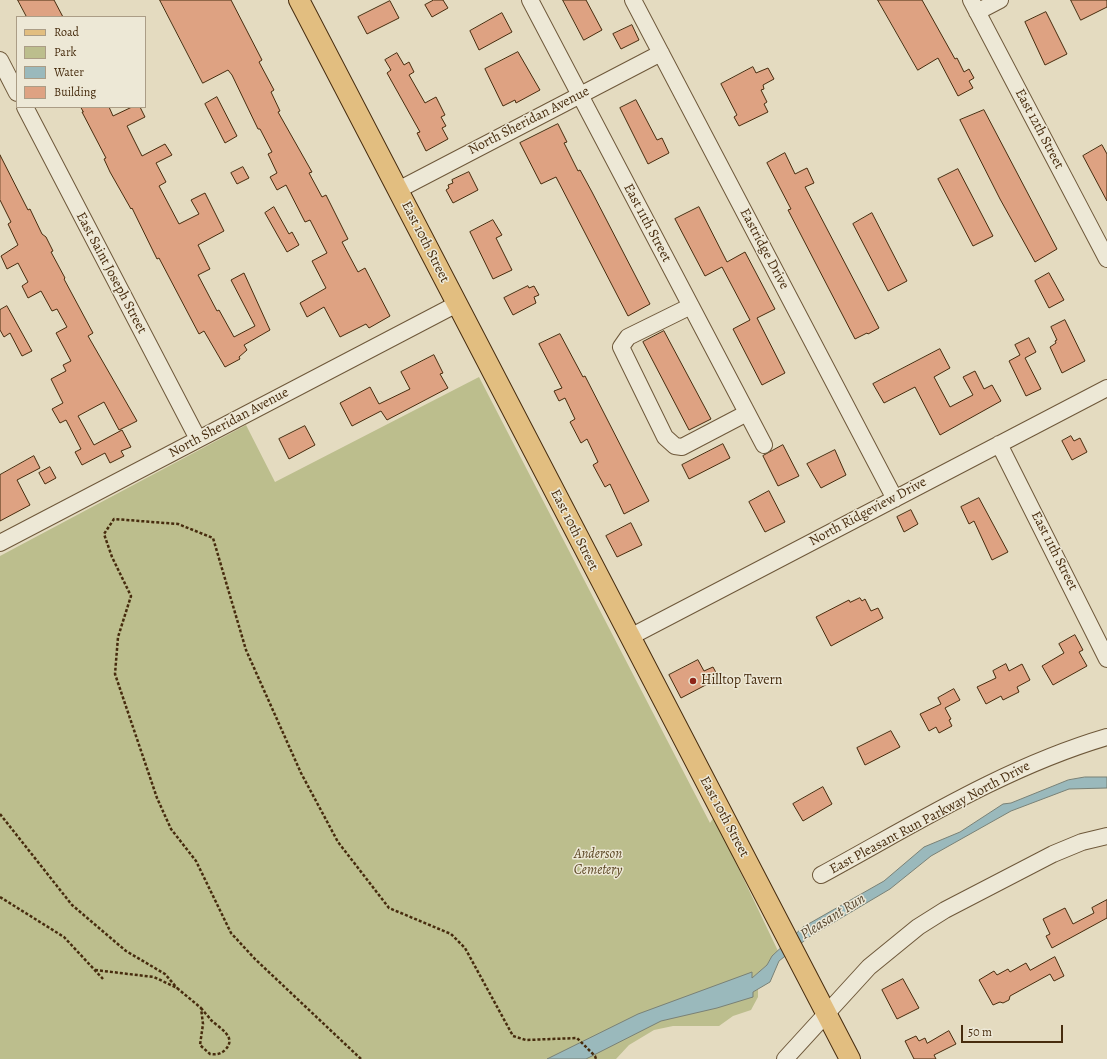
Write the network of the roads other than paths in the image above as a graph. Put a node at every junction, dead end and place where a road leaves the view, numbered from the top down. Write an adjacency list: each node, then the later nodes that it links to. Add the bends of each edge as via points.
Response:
1 (299, 0): 11 (main road, East 10th Street)
2 (530, 0): 9 (street, East 11th Street)
3 (634, 0): 6 (street, Eastridge Drive)
4 (1000, 0): 5 (street)
5 (974, 6): 12 (street, East 12th Street)
6 (661, 53): 9 (street, North Sheridan Avenue); 20 (street, Eastridge Drive)
7 (0, 60): 8 (street)
8 (16, 91)
9 (580, 95): 11 (street, North Sheridan Avenue); 14 (street, East 11th Street)
10 (25, 108): 17 (street, East Saint Joseph Street)
11 (398, 190): 13 (main road, East 10th Street)
12 (1107, 258)
13 (457, 304): 17 (street, North Sheridan Avenue); 22 (main road, East 10th Street)
14 (691, 306): 16 (street, East 11th Street); 16 (street, via 628,337 621,347 665,437 675,446 682,447)
15 (1107, 388): 18 (street, North Ridgeview Drive)
16 (747, 413): 19 (street, East 11th Street)
17 (198, 439): 21 (street, North Sheridan Avenue)
18 (999, 444): 20 (street, North Ridgeview Drive); 23 (street, East 11th Street)
19 (764, 445)
20 (895, 499): 22 (street, North Ridgeview Drive)
21 (0, 543)
22 (630, 637): 27 (main road, East 10th Street)
23 (1107, 659)
24 (1107, 737): 26 (street, East Pleasant Run Parkway North Drive, via 1042,760 1002,778)
25 (1107, 836): 27 (street, via 1082,842 1053,854 928,920 874,963)
26 (821, 875)
27 (827, 1015): 28 (street); 29 (main road, East 10th Street)
28 (785, 1059)
29 (850, 1059)

